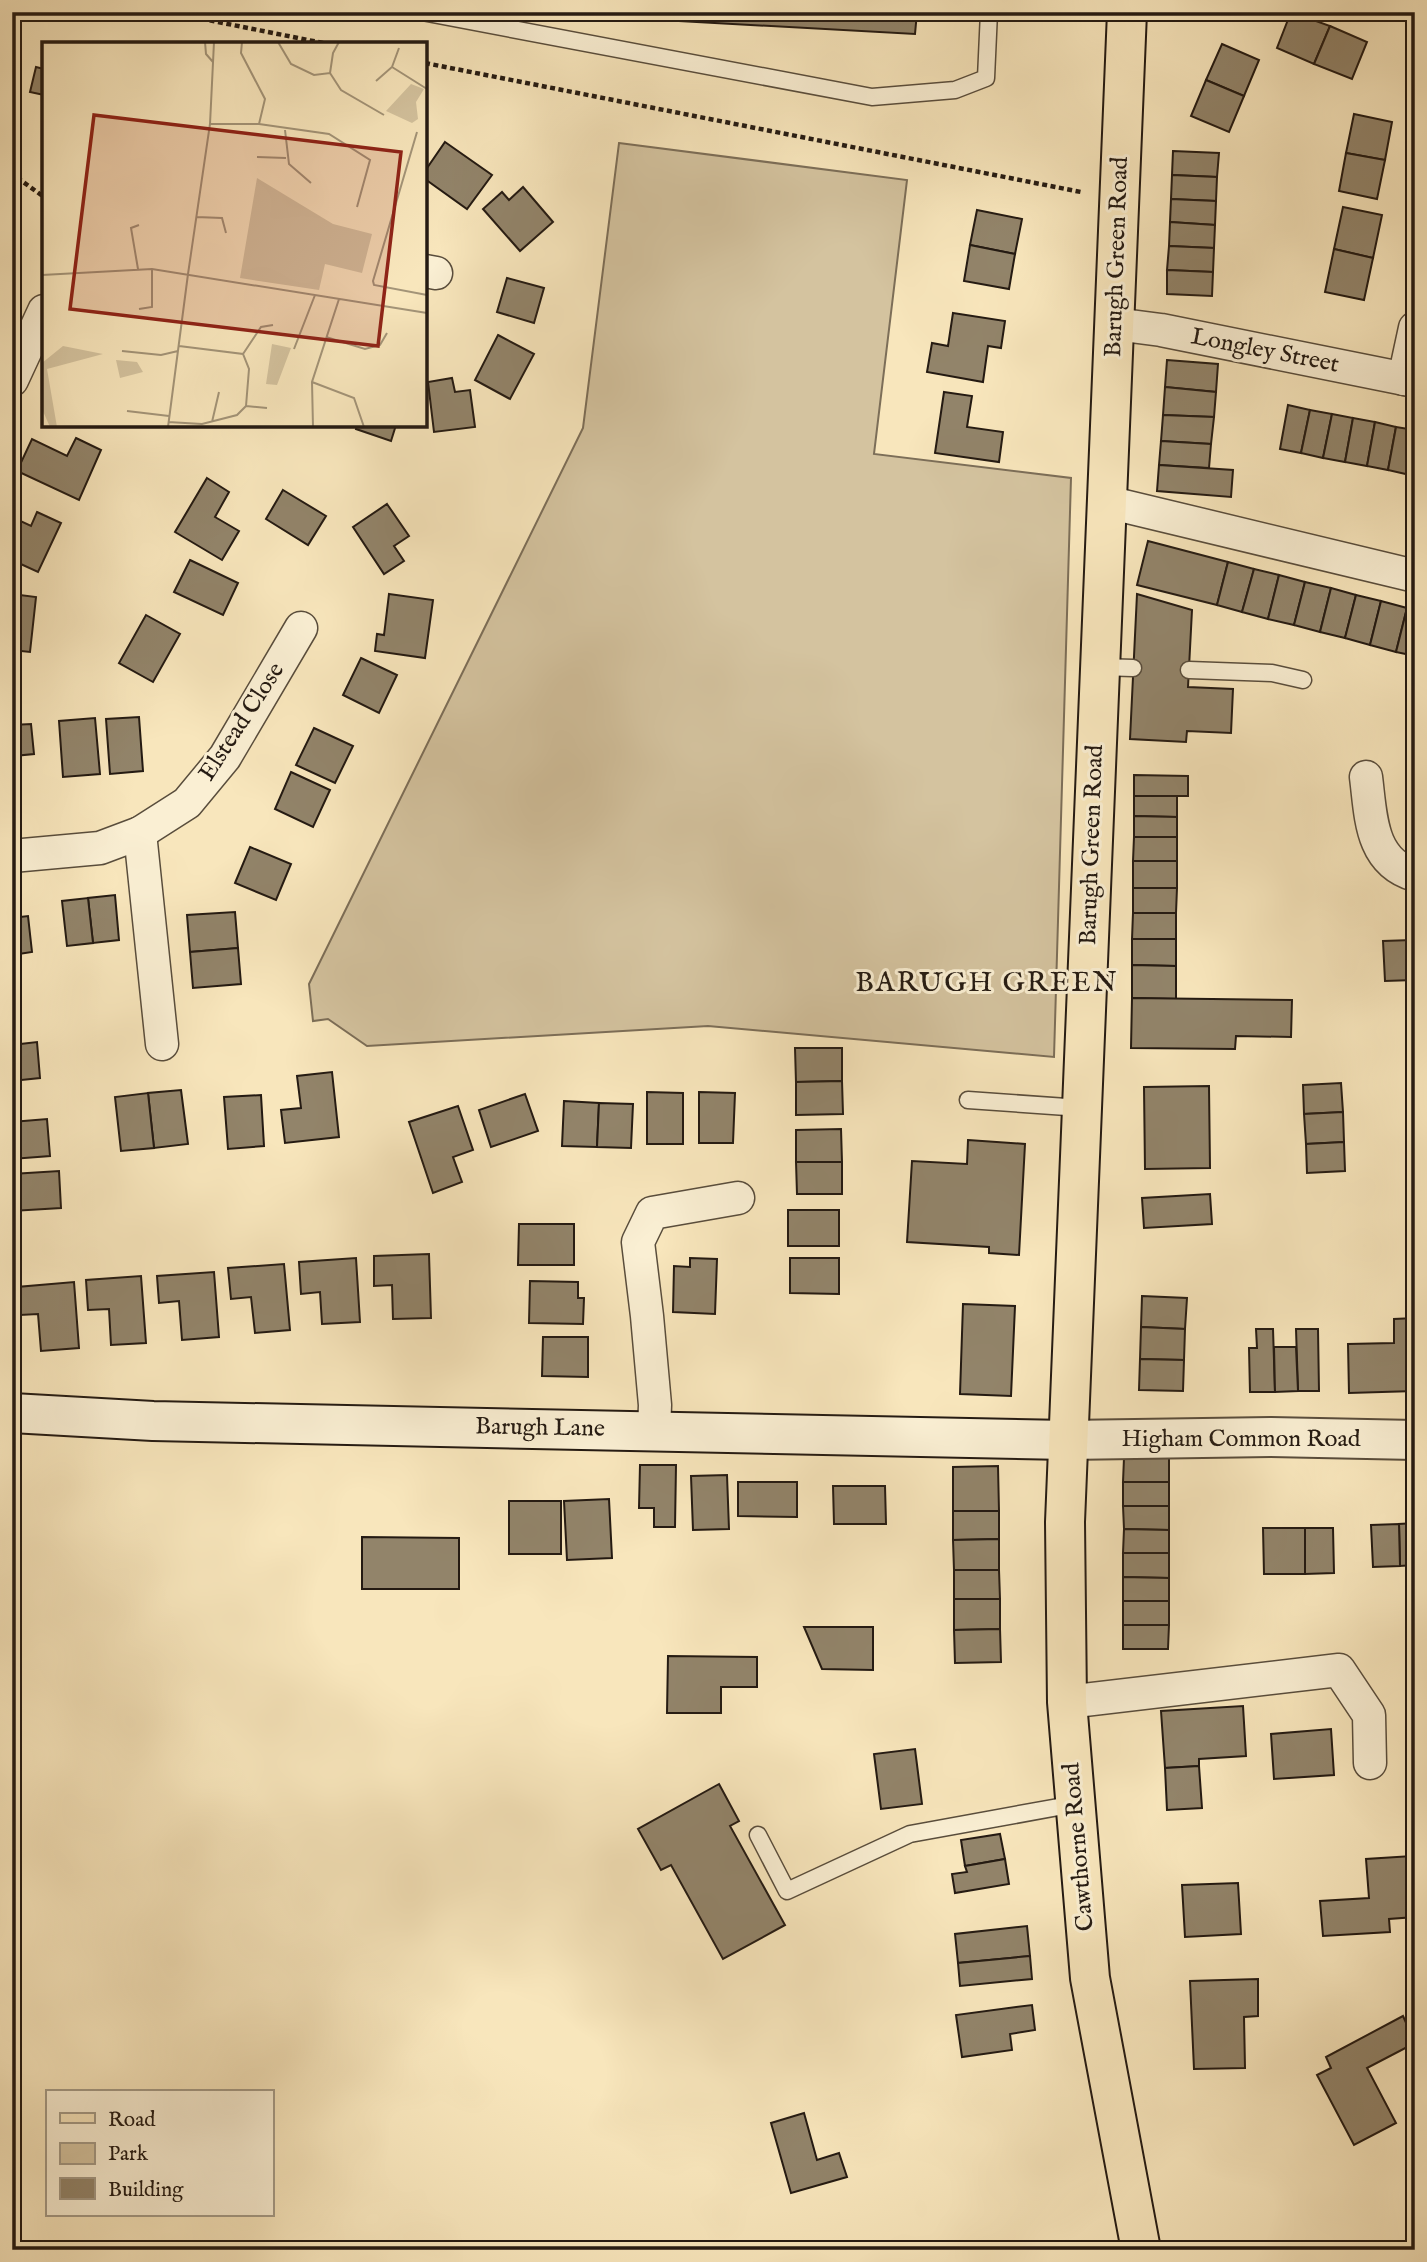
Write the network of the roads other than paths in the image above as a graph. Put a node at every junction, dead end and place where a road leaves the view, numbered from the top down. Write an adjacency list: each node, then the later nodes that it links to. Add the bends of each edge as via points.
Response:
1 (422, 12): 2 (lane, via 872,97 955,90 986,78)
2 (989, 12)
3 (1127, 12): 5 (main road, Barugh Green Road)
4 (42, 315): 7 (street)
5 (1115, 324): 8 (street, Longley Street); 9 (main road, Barugh Green Road)
6 (1415, 328): 8 (street)
7 (12, 380)
8 (1410, 380)
9 (1107, 502): 10 (street); 20 (main road, Barugh Green Road, via 1116,668)
10 (1415, 576)
11 (301, 628): 15 (street, Elstead Close, via 225,757 187,803)
12 (1189, 670): 13 (lane, via 1272,673)
13 (1303, 680)
14 (1366, 777): 17 (street, via 1379,845 1390,864)
15 (140, 833): 16 (street, Elstead Close, via 100,848); 18 (street)
16 (12, 856)
17 (1415, 875)
18 (162, 1044)
19 (968, 1100): 20 (lane)
20 (1081, 1108): 24 (main road, Barugh Green Road)
21 (738, 1198): 23 (street, via 652,1213 638,1242)
22 (12, 1413): 23 (main road, Barugh Lane)
23 (654, 1430): 24 (main road, Barugh Lane)
24 (1067, 1440): 25 (main road, Higham Common Road); 26 (main road, Cawthorne Road)
25 (1415, 1440)
26 (1067, 1702): 27 (street, via 1339,1670 1369,1715); 28 (main road, Cawthorne Road)
27 (1370, 1763)
28 (1075, 1804): 29 (lane, via 910,1834 787,1891); 30 (main road, Cawthorne Road, via 1090,1978)
29 (758, 1835)
30 (1141, 2250)

